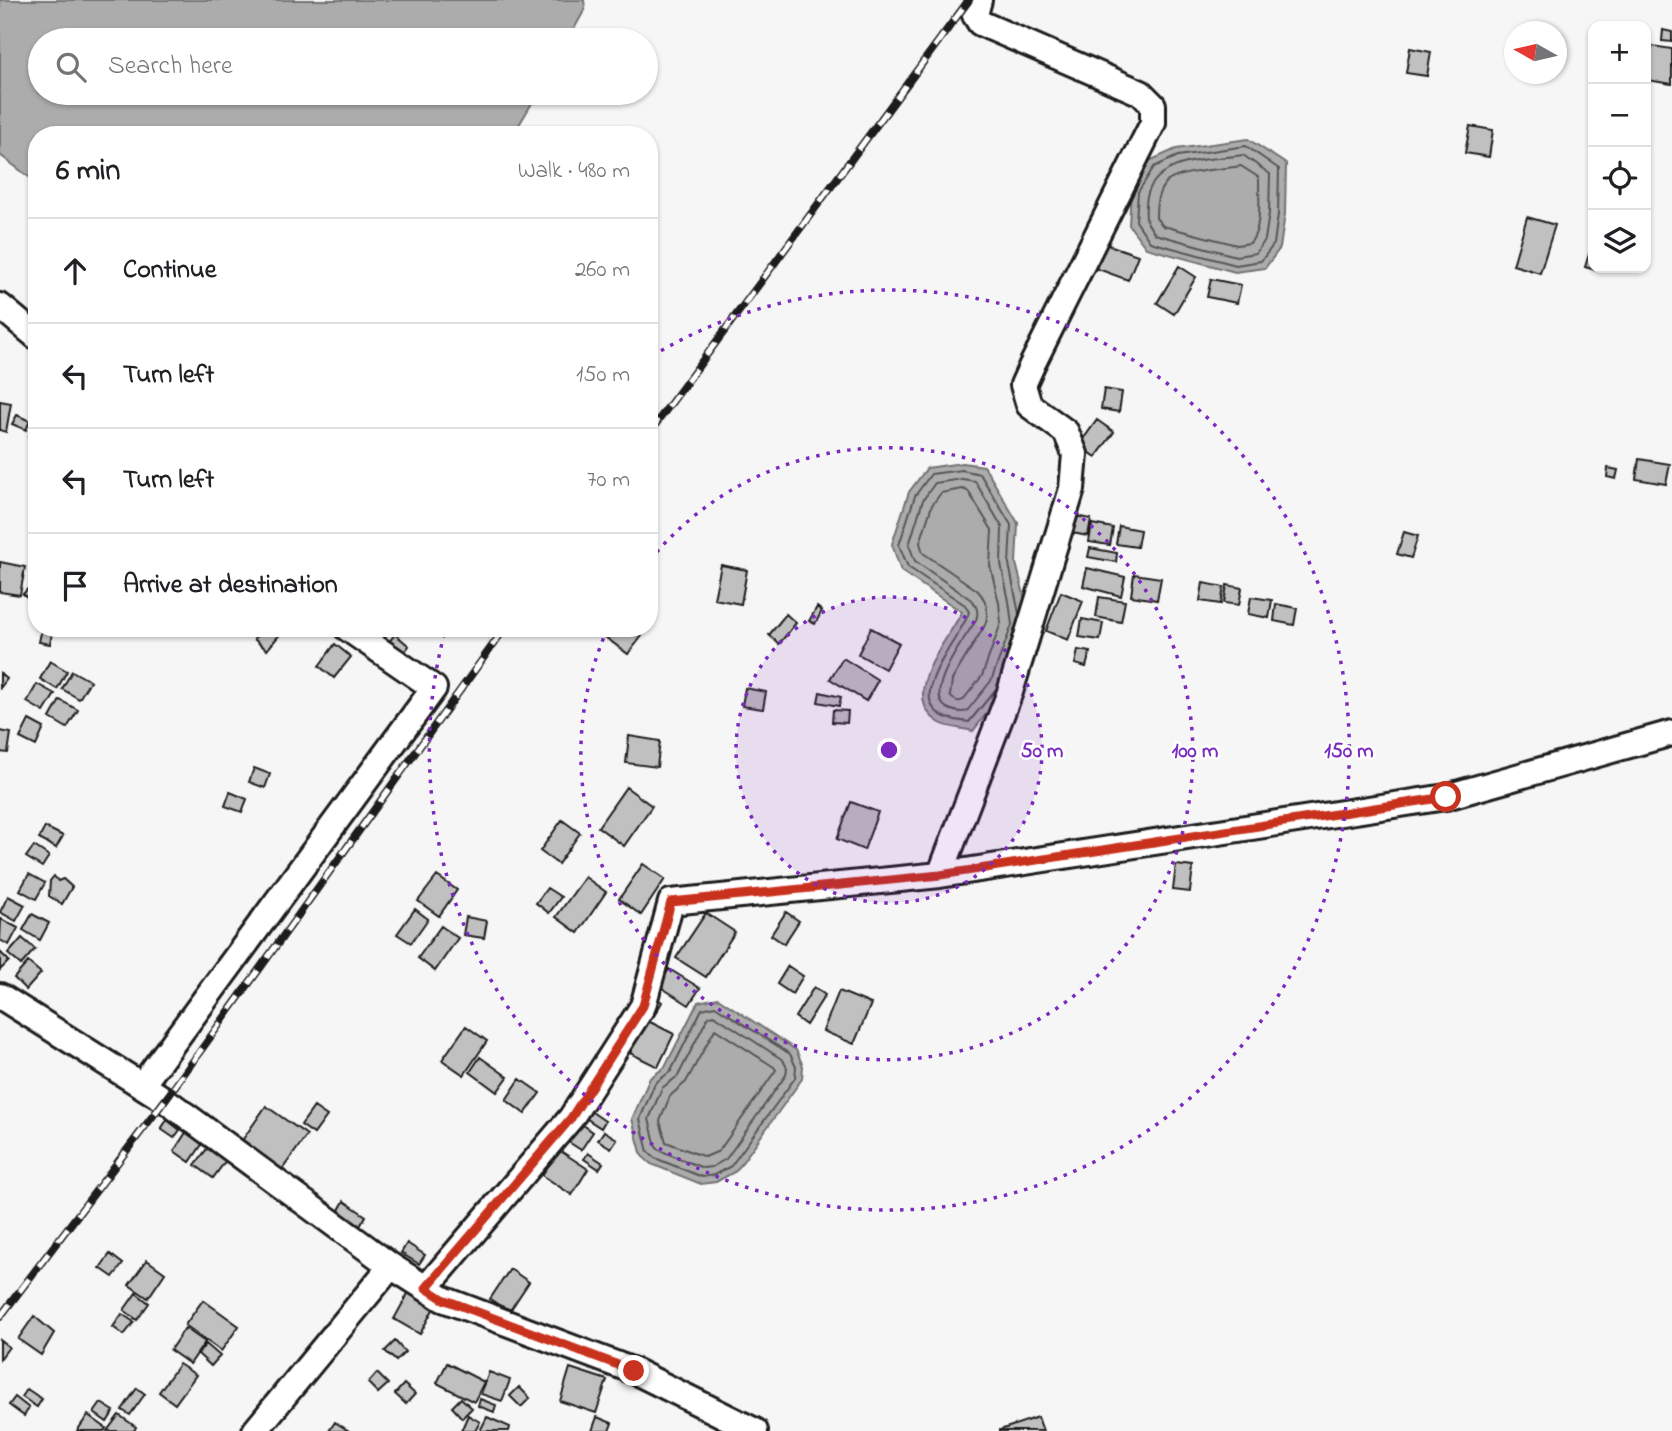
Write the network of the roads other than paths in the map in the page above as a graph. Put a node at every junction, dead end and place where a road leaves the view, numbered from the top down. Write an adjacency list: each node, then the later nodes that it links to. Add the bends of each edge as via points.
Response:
1 (979, 0): 6 (street, via 975,16 980,23 1141,93 1153,105 1153,123 1023,385 1029,405 1066,432 1076,454 1072,489 1010,692)
2 (0, 306): 3 (street)
3 (28, 329)
4 (360, 637): 8 (street, via 434,688)
5 (1672, 733): 6 (street, via 1446,797)
6 (940, 875): 10 (street, via 671,902 643,1006 571,1118)
7 (0, 996): 8 (street)
8 (142, 1085): 9 (street)
9 (391, 1266): 10 (street); 11 (street)
10 (426, 1288): 12 (street, via 443,1299 634,1371)
11 (255, 1431)
12 (755, 1431)

